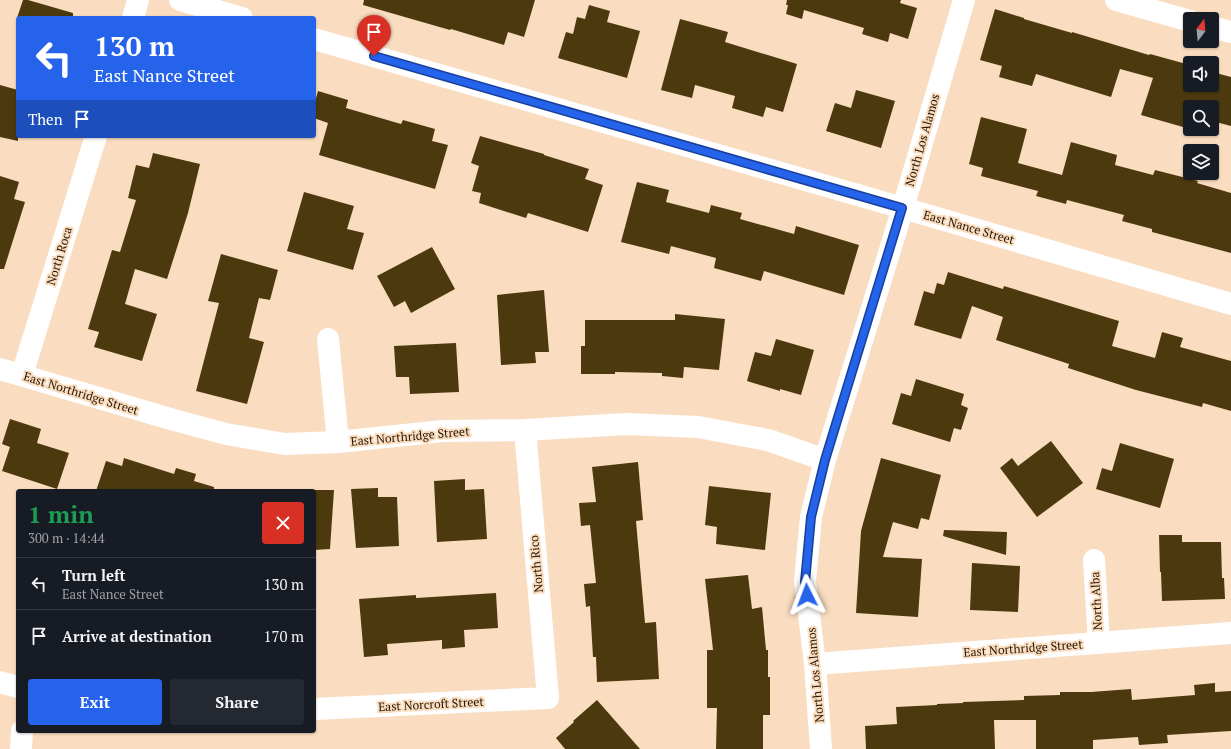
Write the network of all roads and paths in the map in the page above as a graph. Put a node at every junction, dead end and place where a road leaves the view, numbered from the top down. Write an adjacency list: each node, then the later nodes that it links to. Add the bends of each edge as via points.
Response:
1 (138, 0): 5 (street)
2 (180, 0): 6 (street)
3 (964, 0): 12 (street, North Los Alamos)
4 (1116, 0): 7 (street)
5 (134, 16)
6 (235, 16)
7 (1183, 19)
8 (1219, 29): 9 (street)
9 (1231, 32)
10 (316, 40): 12 (street, East Nance Street)
11 (95, 138): 16 (street, North Roca)
12 (902, 208): 13 (street, East Nance Street); 19 (street, North Los Alamos)
13 (1231, 304)
14 (328, 339): 18 (street)
15 (0, 369): 16 (street, East Northridge Street)
16 (22, 375): 18 (street, East Northridge Street, via 226,434 285,444)
17 (525, 430): 18 (street, East Northridge Street, via 443,432); 19 (street, East Northridge Street, via 626,424 698,427 768,440); 26 (street, North Rico)
18 (338, 442)
19 (825, 460): 23 (street, North Los Alamos, via 811,517 805,582)
20 (1094, 560): 22 (street, North Alba)
21 (1231, 633): 22 (street, East Northridge Street)
22 (1099, 643): 23 (street, East Northridge Street)
23 (815, 664): 30 (street, North Los Alamos)
24 (0, 682): 25 (street)
25 (16, 686)
26 (548, 698): 27 (street, East Norcroft Street)
27 (316, 709)
28 (22, 733): 29 (street)
29 (21, 749)
30 (821, 749)

